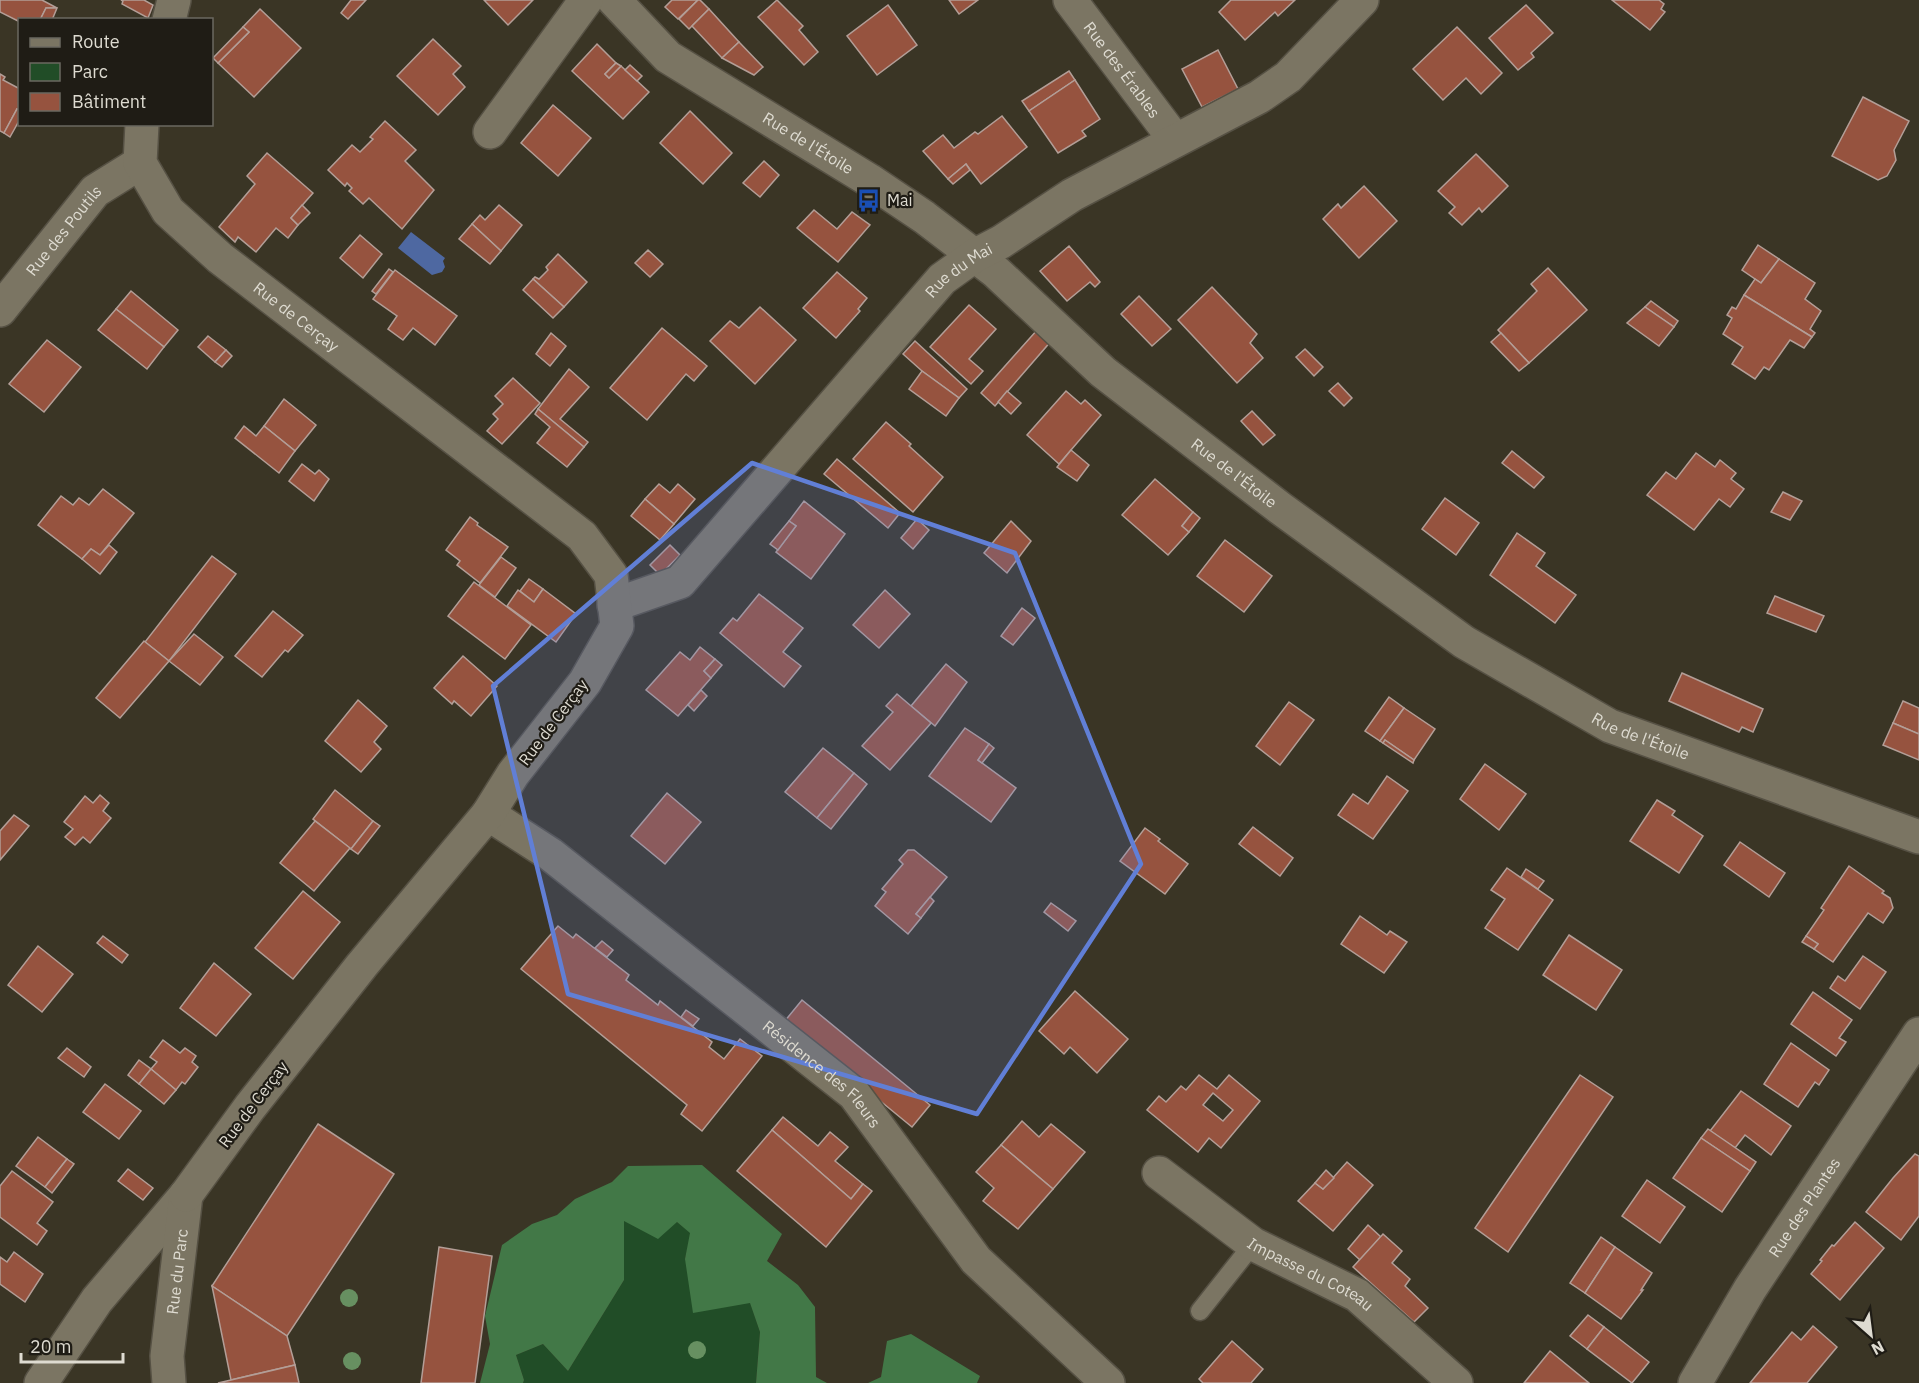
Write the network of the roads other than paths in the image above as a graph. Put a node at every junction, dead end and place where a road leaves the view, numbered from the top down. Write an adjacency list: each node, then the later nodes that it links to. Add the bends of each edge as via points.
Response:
1 (174, 0): 6 (street)
2 (586, 0): 8 (street)
3 (614, 0): 11 (street, Rue de l'Étoile, via 668,57 869,180)
4 (1070, 0): 9 (street, Rue des Érables)
5 (1362, 0): 9 (street, Rue du Mai, via 1288,77 1259,97)
6 (170, 18)
7 (142, 126): 10 (street)
8 (490, 132)
9 (1175, 140): 11 (street, Rue du Mai, via 1072,195)
10 (140, 164): 12 (street, Rue des Poutils, via 95,191); 13 (street, Rue de Cerçay, via 168,211 220,258 582,536 611,575)
11 (974, 256): 13 (street, Rue du Mai, via 942,279 680,582); 15 (street, Rue de l'Étoile, via 1103,372 1464,642 1610,726)
12 (0, 310)
13 (615, 605): 14 (street, Rue de Cerçay, via 617,626 585,681 513,774)
14 (488, 814): 18 (street, Rue de Cerçay, via 348,982); 23 (street, Résidence des Fleurs, via 550,854 854,1094 976,1260)
15 (1919, 837)
16 (1919, 1034): 25 (street, Rue des Plantes, via 1750,1289)
17 (1159, 1173): 19 (street, Impasse du Coteau)
18 (186, 1195): 21 (street, Rue de Cerçay, via 98,1300); 22 (street, Rue du Parc, via 167,1356)
19 (1253, 1244): 20 (lane); 24 (street, Impasse du Coteau, via 1357,1295)
20 (1200, 1311)
21 (42, 1383)
22 (169, 1383)
23 (1108, 1383)
24 (1456, 1383)
25 (1695, 1383)

